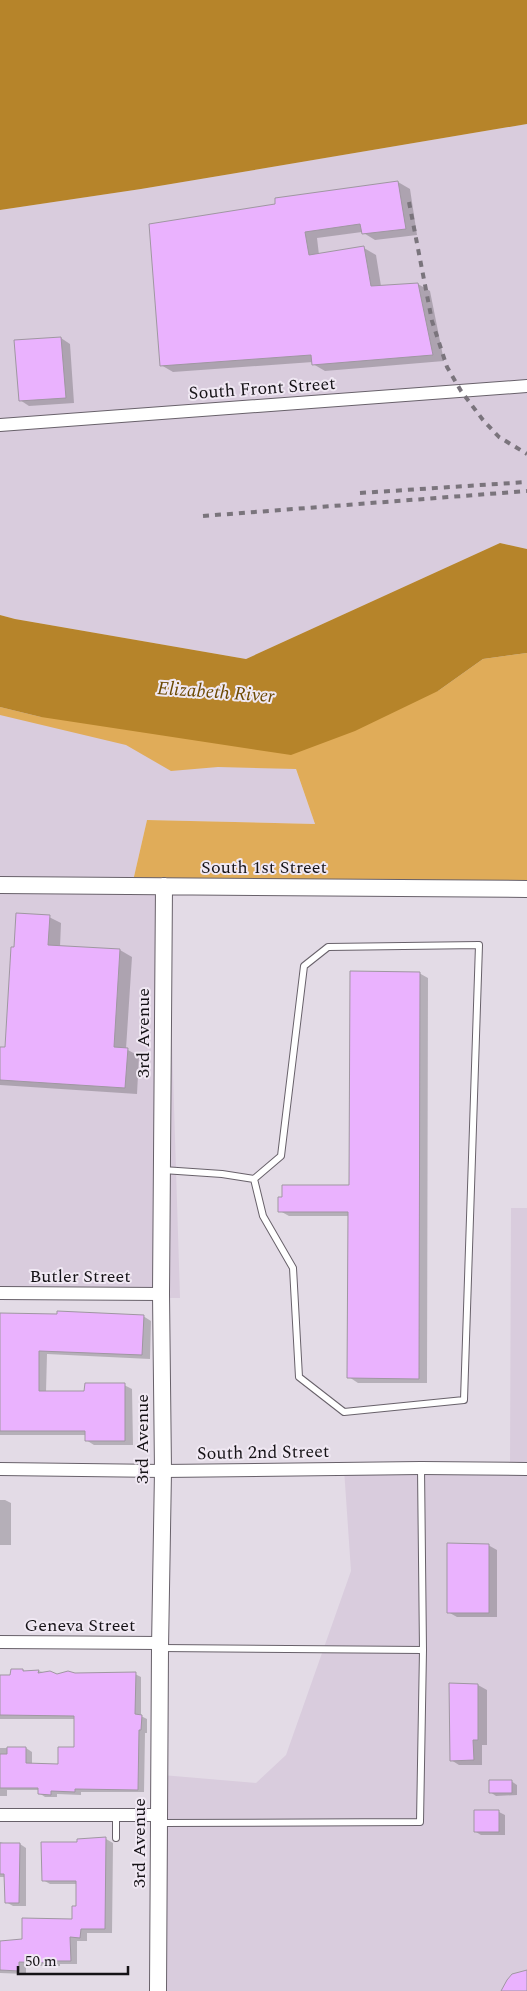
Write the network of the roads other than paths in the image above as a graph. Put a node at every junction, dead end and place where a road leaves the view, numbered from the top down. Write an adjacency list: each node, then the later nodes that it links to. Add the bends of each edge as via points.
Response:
1 (527, 386): 2 (street, South Front Street)
2 (0, 425)
3 (0, 885): 4 (street, South 1st Street)
4 (164, 886): 5 (street, South 1st Street); 6 (street, 3rd Avenue)
5 (527, 889)
6 (162, 1170): 7 (lane); 9 (street, 3rd Avenue)
7 (254, 1179): 7 (lane, via 263,1216 293,1268 299,1378 344,1412 464,1400 479,945 328,947 304,966 281,1156)
8 (0, 1293): 9 (street, Butler Street)
9 (161, 1294): 13 (street, 3rd Avenue)
10 (421, 1468): 12 (street, South 2nd Street); 13 (street, South 2nd Street); 16 (lane)
11 (0, 1469): 13 (street, South 2nd Street)
12 (527, 1469)
13 (163, 1471): 15 (street, 3rd Avenue)
14 (0, 1642): 15 (street, Geneva Street)
15 (160, 1646): 16 (lane); 19 (street, 3rd Avenue)
16 (423, 1650): 19 (lane, via 420,1822)
17 (0, 1815): 18 (street)
18 (116, 1815): 19 (street); 20 (lane)
19 (159, 1819): 21 (street, 3rd Avenue)
20 (116, 1838)
21 (158, 1991)

